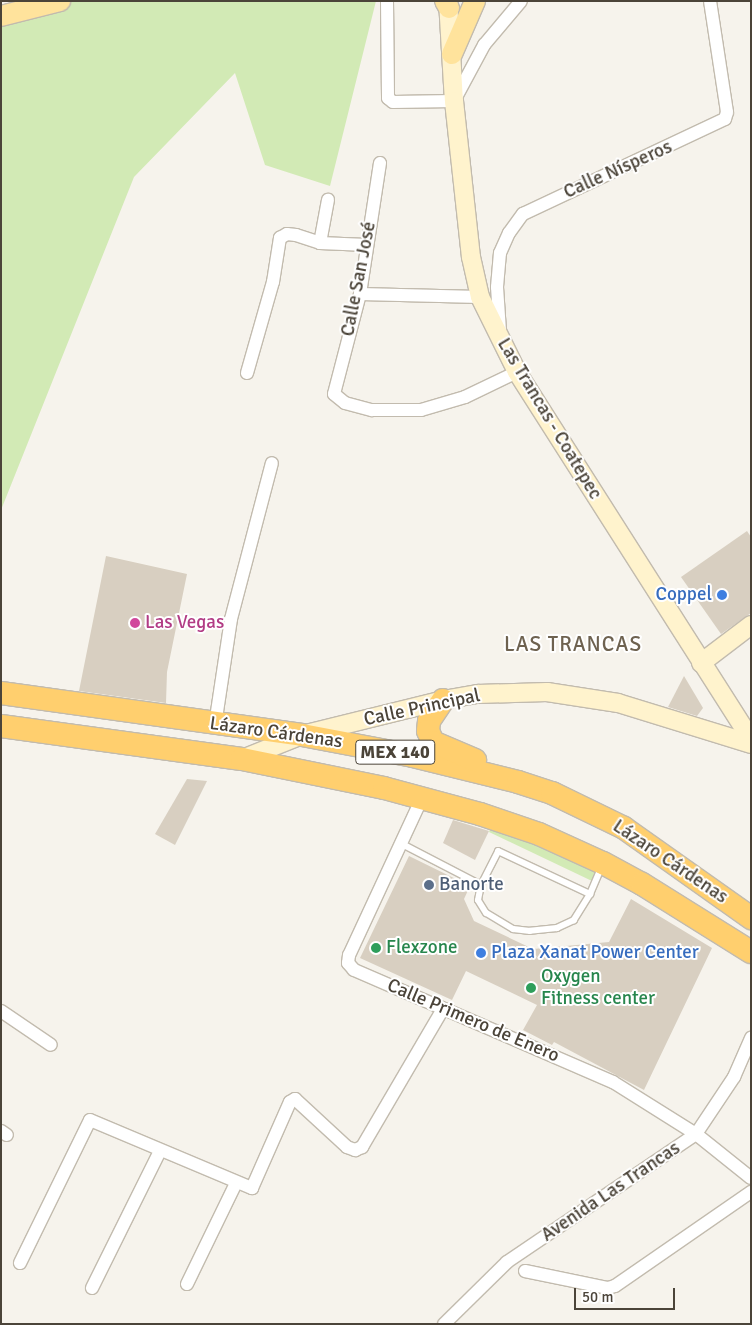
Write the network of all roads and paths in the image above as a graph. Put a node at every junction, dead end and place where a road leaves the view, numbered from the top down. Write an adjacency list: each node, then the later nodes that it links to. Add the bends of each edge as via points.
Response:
1 (60, 1): 7 (main road)
2 (388, 1): 9 (street, via 390,101)
3 (475, 1): 8 (main road)
4 (521, 1): 9 (street, via 484,45)
5 (710, 1): 16 (street, Calle Nísperos, via 727,112 725,119 523,214 509,233 500,254 496,287)
6 (447, 3): 8 (main road, Las Trancas - Coatepec)
7 (1, 16)
8 (452, 54): 9 (main road, Las Trancas - Coatepec)
9 (454, 101): 15 (main road, Las Trancas - Coatepec, via 471,257)
10 (380, 163): 13 (street, Calle San José)
11 (328, 200): 12 (street)
12 (320, 242): 13 (street); 18 (street, via 296,235 286,234 280,238 273,282)
13 (367, 245): 14 (street, Calle San José)
14 (360, 294): 15 (street); 17 (street, Calle San José, via 334,394 345,403 372,410 421,410 465,397)
15 (480, 296): 16 (main road, Las Trancas - Coatepec)
16 (501, 340): 17 (main road, Las Trancas - Coatepec)
17 (517, 372): 21 (main road, Las Trancas - Coatepec)
18 (247, 373)
19 (272, 463): 24 (street, via 231,619)
20 (751, 625): 21 (main road)
21 (701, 663): 27 (main road, Las Trancas - Coatepec)
22 (1, 693): 24 (highway, Lázaro Cárdenas / MEX 140)
23 (443, 700): 26 (main road, Calle Principal); 28 (main road, Calle Principal, via 478,694 547,692 618,703); 30 (highway, via 429,721 428,731 433,742 502,771)
24 (215, 725): 26 (highway, Lázaro Cárdenas / MEX 140)
25 (1, 726): 29 (highway, Lázaro Cárdenas / MEX 140)
26 (302, 735): 29 (main road, Calle Principal); 30 (highway, Lázaro Cárdenas / MEX 140, via 413,756)
27 (751, 740)
28 (751, 744)
29 (242, 759): 31 (highway, Lázaro Cárdenas / MEX 140)
30 (518, 782): 36 (highway, Lázaro Cárdenas / MEX 140, via 552,793 624,828)
31 (422, 798): 32 (street, Calle Primero de Enero); 33 (highway, Lázaro Cárdenas / MEX 140, via 540,834)
32 (402, 844): 34 (lane); 38 (street, Calle Primero de Enero, via 348,954 348,963 354,970)
33 (603, 864): 35 (lane); 37 (highway, Lázaro Cárdenas / MEX 140, via 642,884)
34 (481, 885): 35 (lane, via 498,851); 35 (lane, via 478,900 486,913 513,929 530,931 557,928 574,920)
35 (590, 894)
36 (751, 918)
37 (751, 952)
38 (442, 1008): 42 (street, Calle Primero de Enero, via 613,1082); 45 (street, via 362,1147 355,1150 347,1147 295,1099 290,1102 256,1183 247,1188)
39 (1, 1011): 41 (street)
40 (751, 1038): 42 (street, Avenida Las Trancas, via 734,1077)
41 (51, 1045)
42 (696, 1134): 44 (street, Calle Primero de Enero); 51 (street, Avenida Las Trancas, via 507,1262)
43 (160, 1150): 45 (street); 47 (street, via 90,1120); 50 (street)
44 (751, 1178)
45 (236, 1183): 49 (street)
46 (751, 1192): 48 (street, via 615,1286 608,1288)
47 (20, 1262)
48 (525, 1271)
49 (187, 1284)
50 (92, 1288)
51 (444, 1324)

